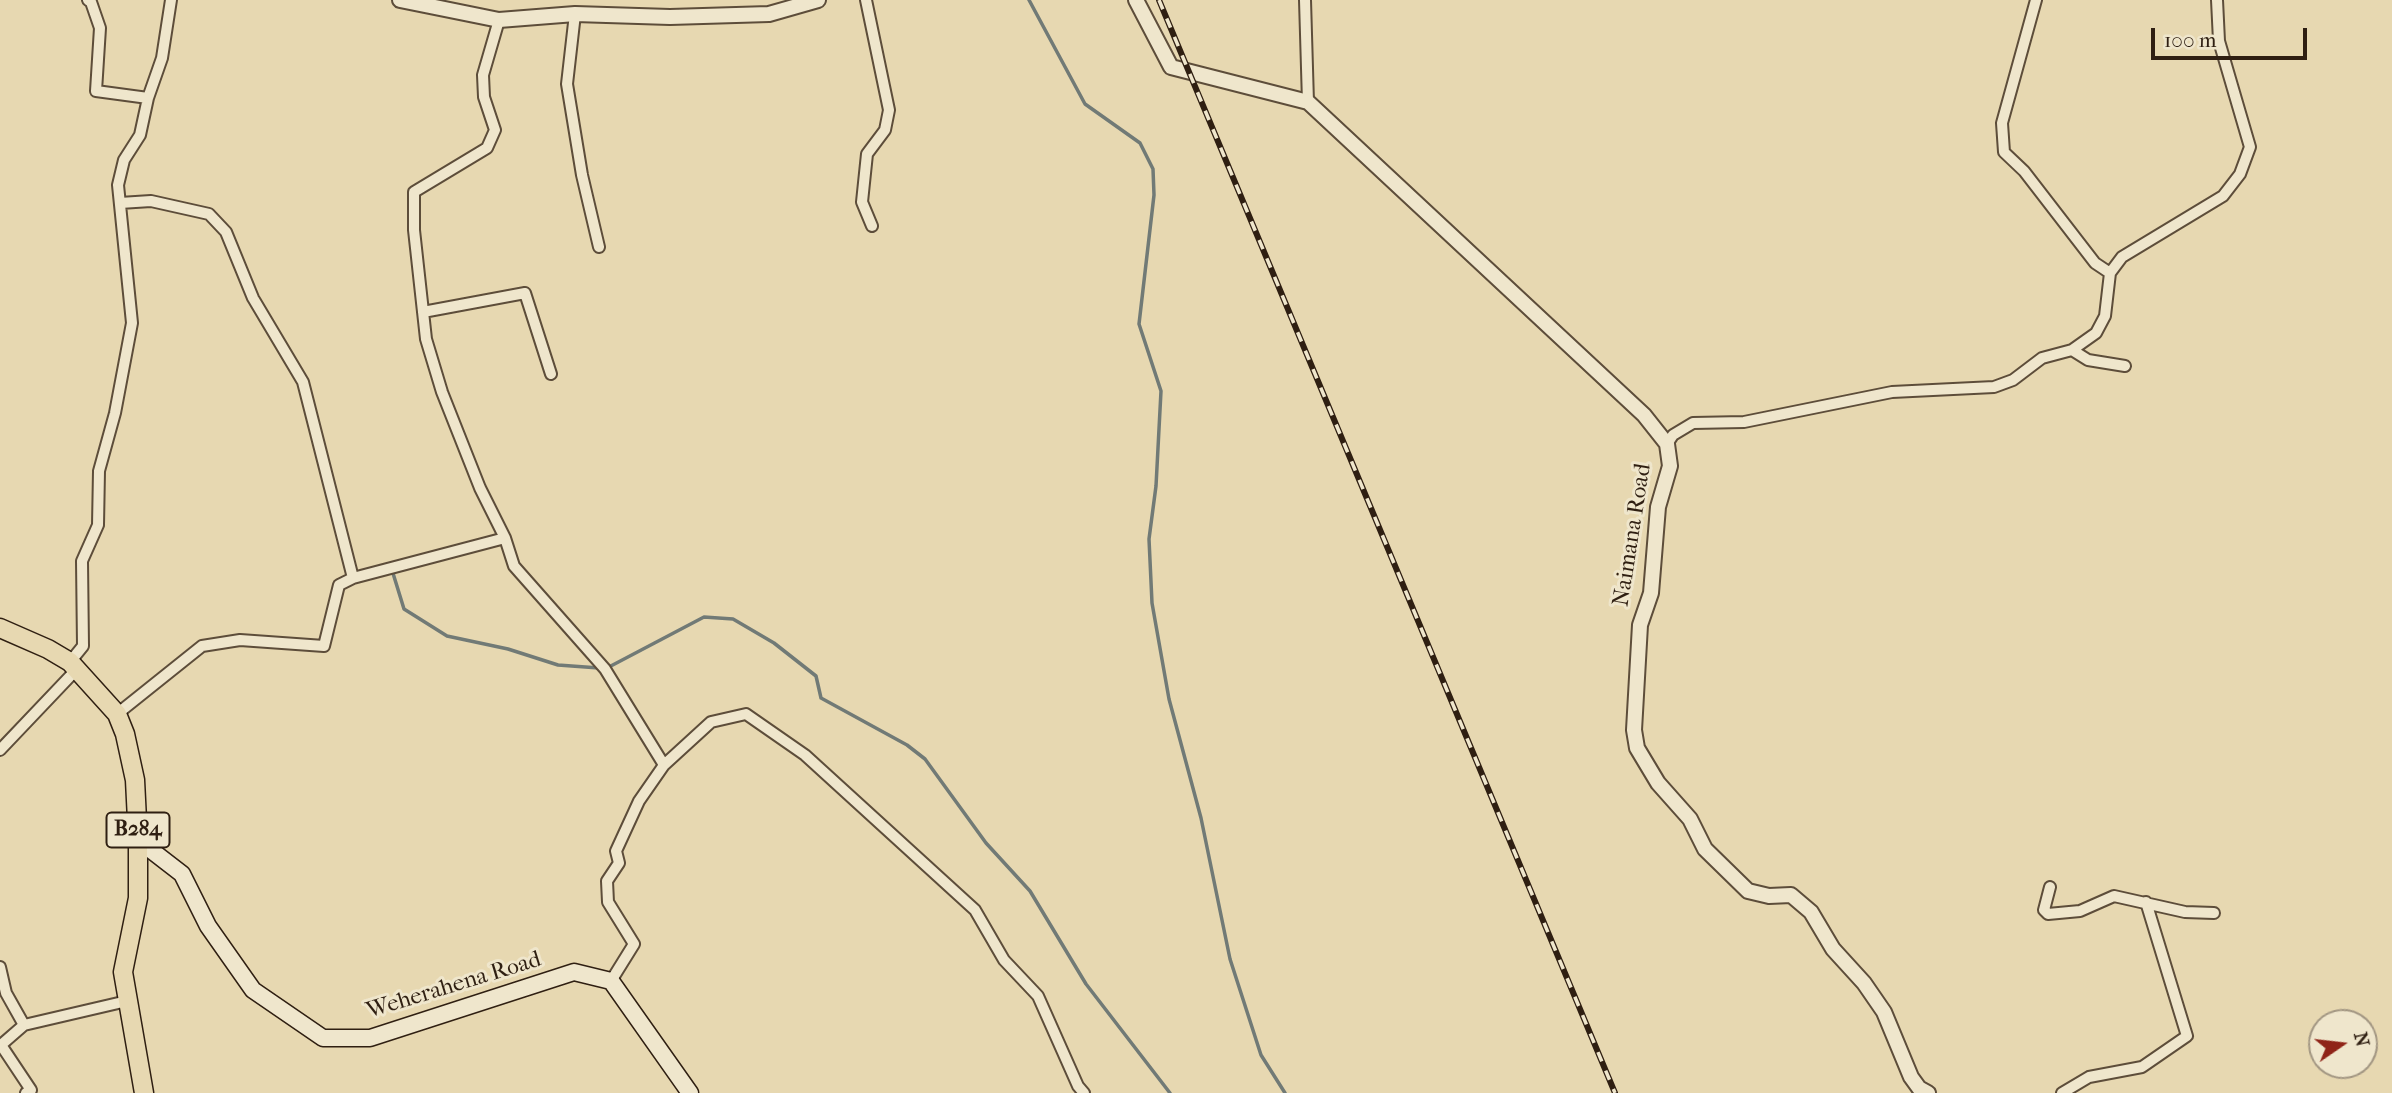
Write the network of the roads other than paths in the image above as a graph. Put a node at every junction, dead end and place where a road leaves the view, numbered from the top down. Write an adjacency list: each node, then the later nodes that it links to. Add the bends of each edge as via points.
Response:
1 (89, 0): 12 (street, via 100,28 96,92)
2 (171, 0): 12 (street, via 162,58)
3 (400, 0): 11 (street)
4 (818, 0): 10 (street, via 769,14)
5 (866, 0): 15 (street, via 889,110 884,130 867,154 862,202)
6 (1136, 0): 13 (street, Naimana Road, via 1171,67)
7 (1305, 0): 13 (street)
8 (2036, 0): 17 (street, via 2002,123 2004,152 2095,263)
9 (2217, 0): 17 (street, via 2219,41 2250,147 2223,196 2122,257)
10 (575, 14): 11 (street); 16 (street, via 567,84)
11 (499, 20): 18 (street, via 483,75 484,97 495,130 487,148 414,192)
12 (148, 98): 14 (street, via 140,135 124,160 118,185)
13 (1308, 102): 22 (street, Naimana Road, via 1644,415)
14 (120, 203): 24 (street, via 151,201 209,214 226,232 253,298 303,382); 26 (street, via 132,323 116,413 99,471 98,524 82,561 83,646)
15 (872, 226)
16 (599, 247)
17 (2110, 273): 19 (street, via 2105,316 2096,332)
18 (423, 312): 21 (street, via 525,293); 23 (street, via 442,392)
19 (2072, 350): 20 (street, via 2088,360); 22 (street, via 2042,358 2014,380 1994,387 1892,392 1744,422 1693,423)
20 (2125, 366)
21 (551, 374)
22 (1667, 444): 43 (street, Naimana Road, via 1670,466 1658,507 1651,593 1640,625 1637,748 1658,783 1690,819 1705,849 1748,891 1791,895 1811,912 1833,949 1884,1012 1911,1077)
23 (505, 538): 24 (street); 29 (street, via 514,566 605,669)
24 (353, 578): 27 (street, via 339,585 324,646 240,640 202,646)
25 (0, 628): 26 (main road, B284)
26 (73, 665): 27 (main road, B284); 28 (street)
27 (117, 713): 30 (main road, B284, via 135,780)
28 (0, 750)
29 (664, 765): 35 (street, via 639,801 616,851 619,863 607,881 608,902 634,944); 42 (street, via 711,722 746,715 805,755 975,909 1004,960 1038,996)
30 (138, 840): 35 (main road, Weherahena Road, via 182,874 208,926 253,990 323,1038 370,1038 574,972); 36 (main road, B284, via 138,898 123,972)
31 (2050, 887): 32 (street, via 2044,910 2048,915 2080,911 2114,896)
32 (2146, 902): 33 (street, via 2185,912); 44 (street, via 2187,1036 2142,1067 2090,1077)
33 (2214, 913)
34 (0, 967): 37 (street, via 6,993)
35 (611, 981): 41 (main road)
36 (127, 1001): 37 (street); 40 (main road, B284)
37 (24, 1025): 38 (street)
38 (0, 1045): 39 (street, via 32,1090)
39 (26, 1093)
40 (144, 1093)
41 (690, 1093)
42 (1084, 1093)
43 (1928, 1093)
44 (2062, 1093)

